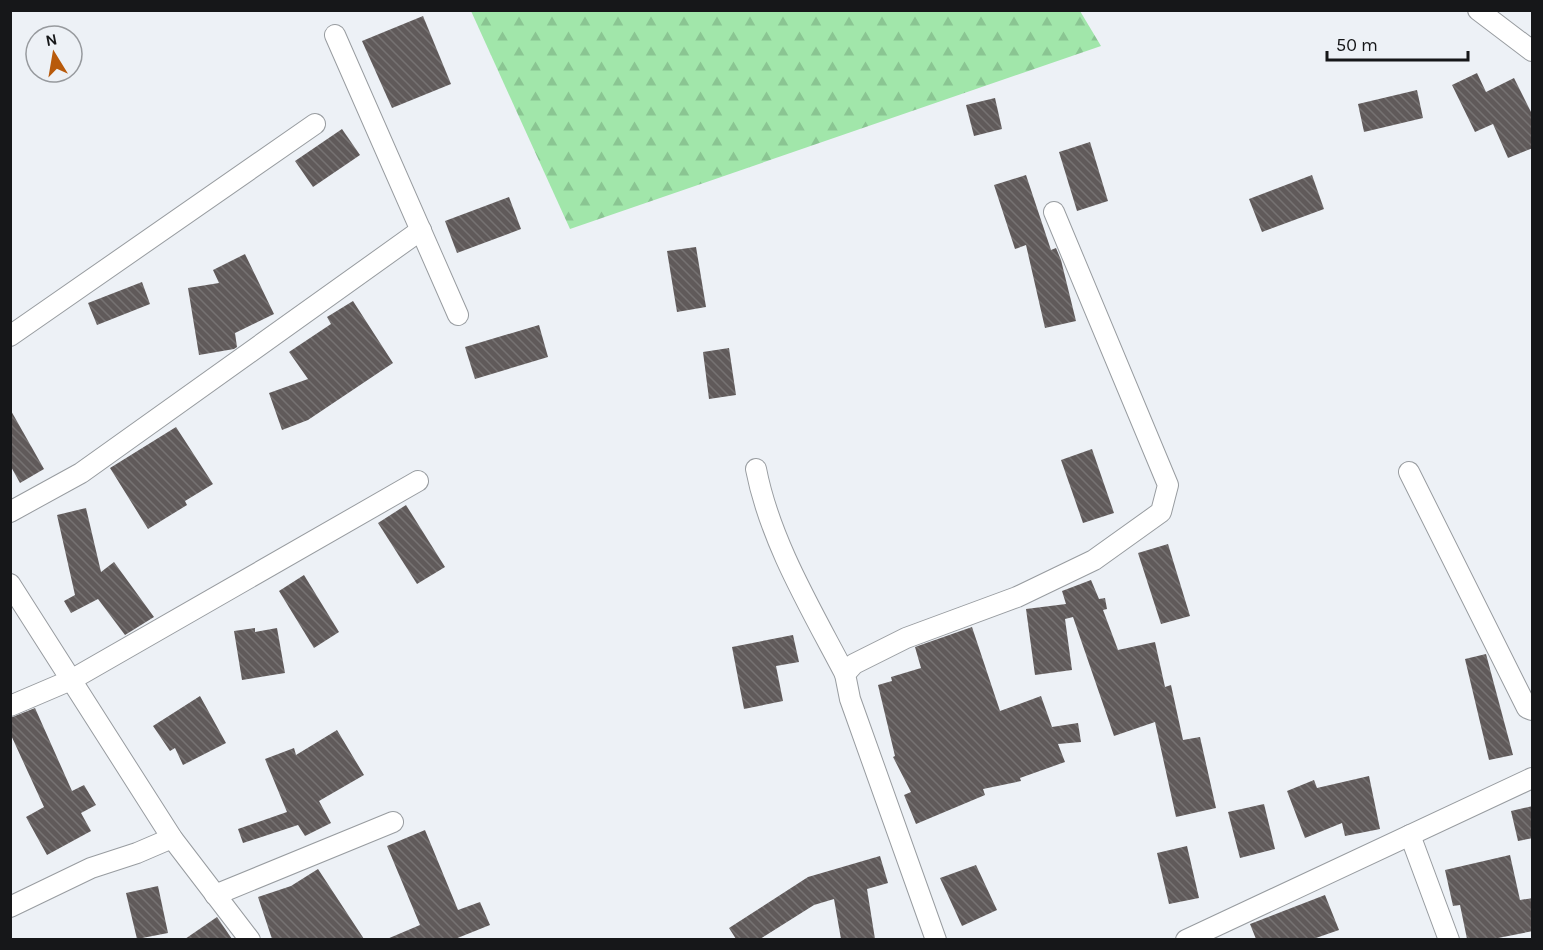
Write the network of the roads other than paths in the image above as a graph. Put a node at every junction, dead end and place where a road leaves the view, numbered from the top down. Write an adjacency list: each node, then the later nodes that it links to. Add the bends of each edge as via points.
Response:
1 (1478, 10): 3 (street)
2 (335, 35): 6 (street)
3 (1533, 51)
4 (315, 124): 8 (street)
5 (1054, 212): 14 (street, via 1168,485 1161,512 1094,560 1017,597 906,638 854,664)
6 (420, 230): 7 (street); 12 (street, via 81,473)
7 (458, 315)
8 (10, 336)
9 (756, 469): 14 (street, via 762,504)
10 (1409, 472): 17 (street, via 1527,708)
11 (418, 481): 15 (street)
12 (10, 512)
13 (10, 584): 15 (street)
14 (845, 674): 26 (street, via 850,699)
15 (71, 680): 16 (street); 21 (street)
16 (10, 706)
17 (1533, 710)
18 (1533, 778): 20 (street)
19 (393, 822): 22 (street)
20 (1410, 835): 24 (street); 28 (street)
21 (172, 838): 22 (street); 23 (street, via 91,868)
22 (215, 895): 25 (street)
23 (10, 907)
24 (1229, 931): 27 (street)
25 (250, 939)
26 (936, 939)
27 (1186, 939)
28 (1449, 939)

